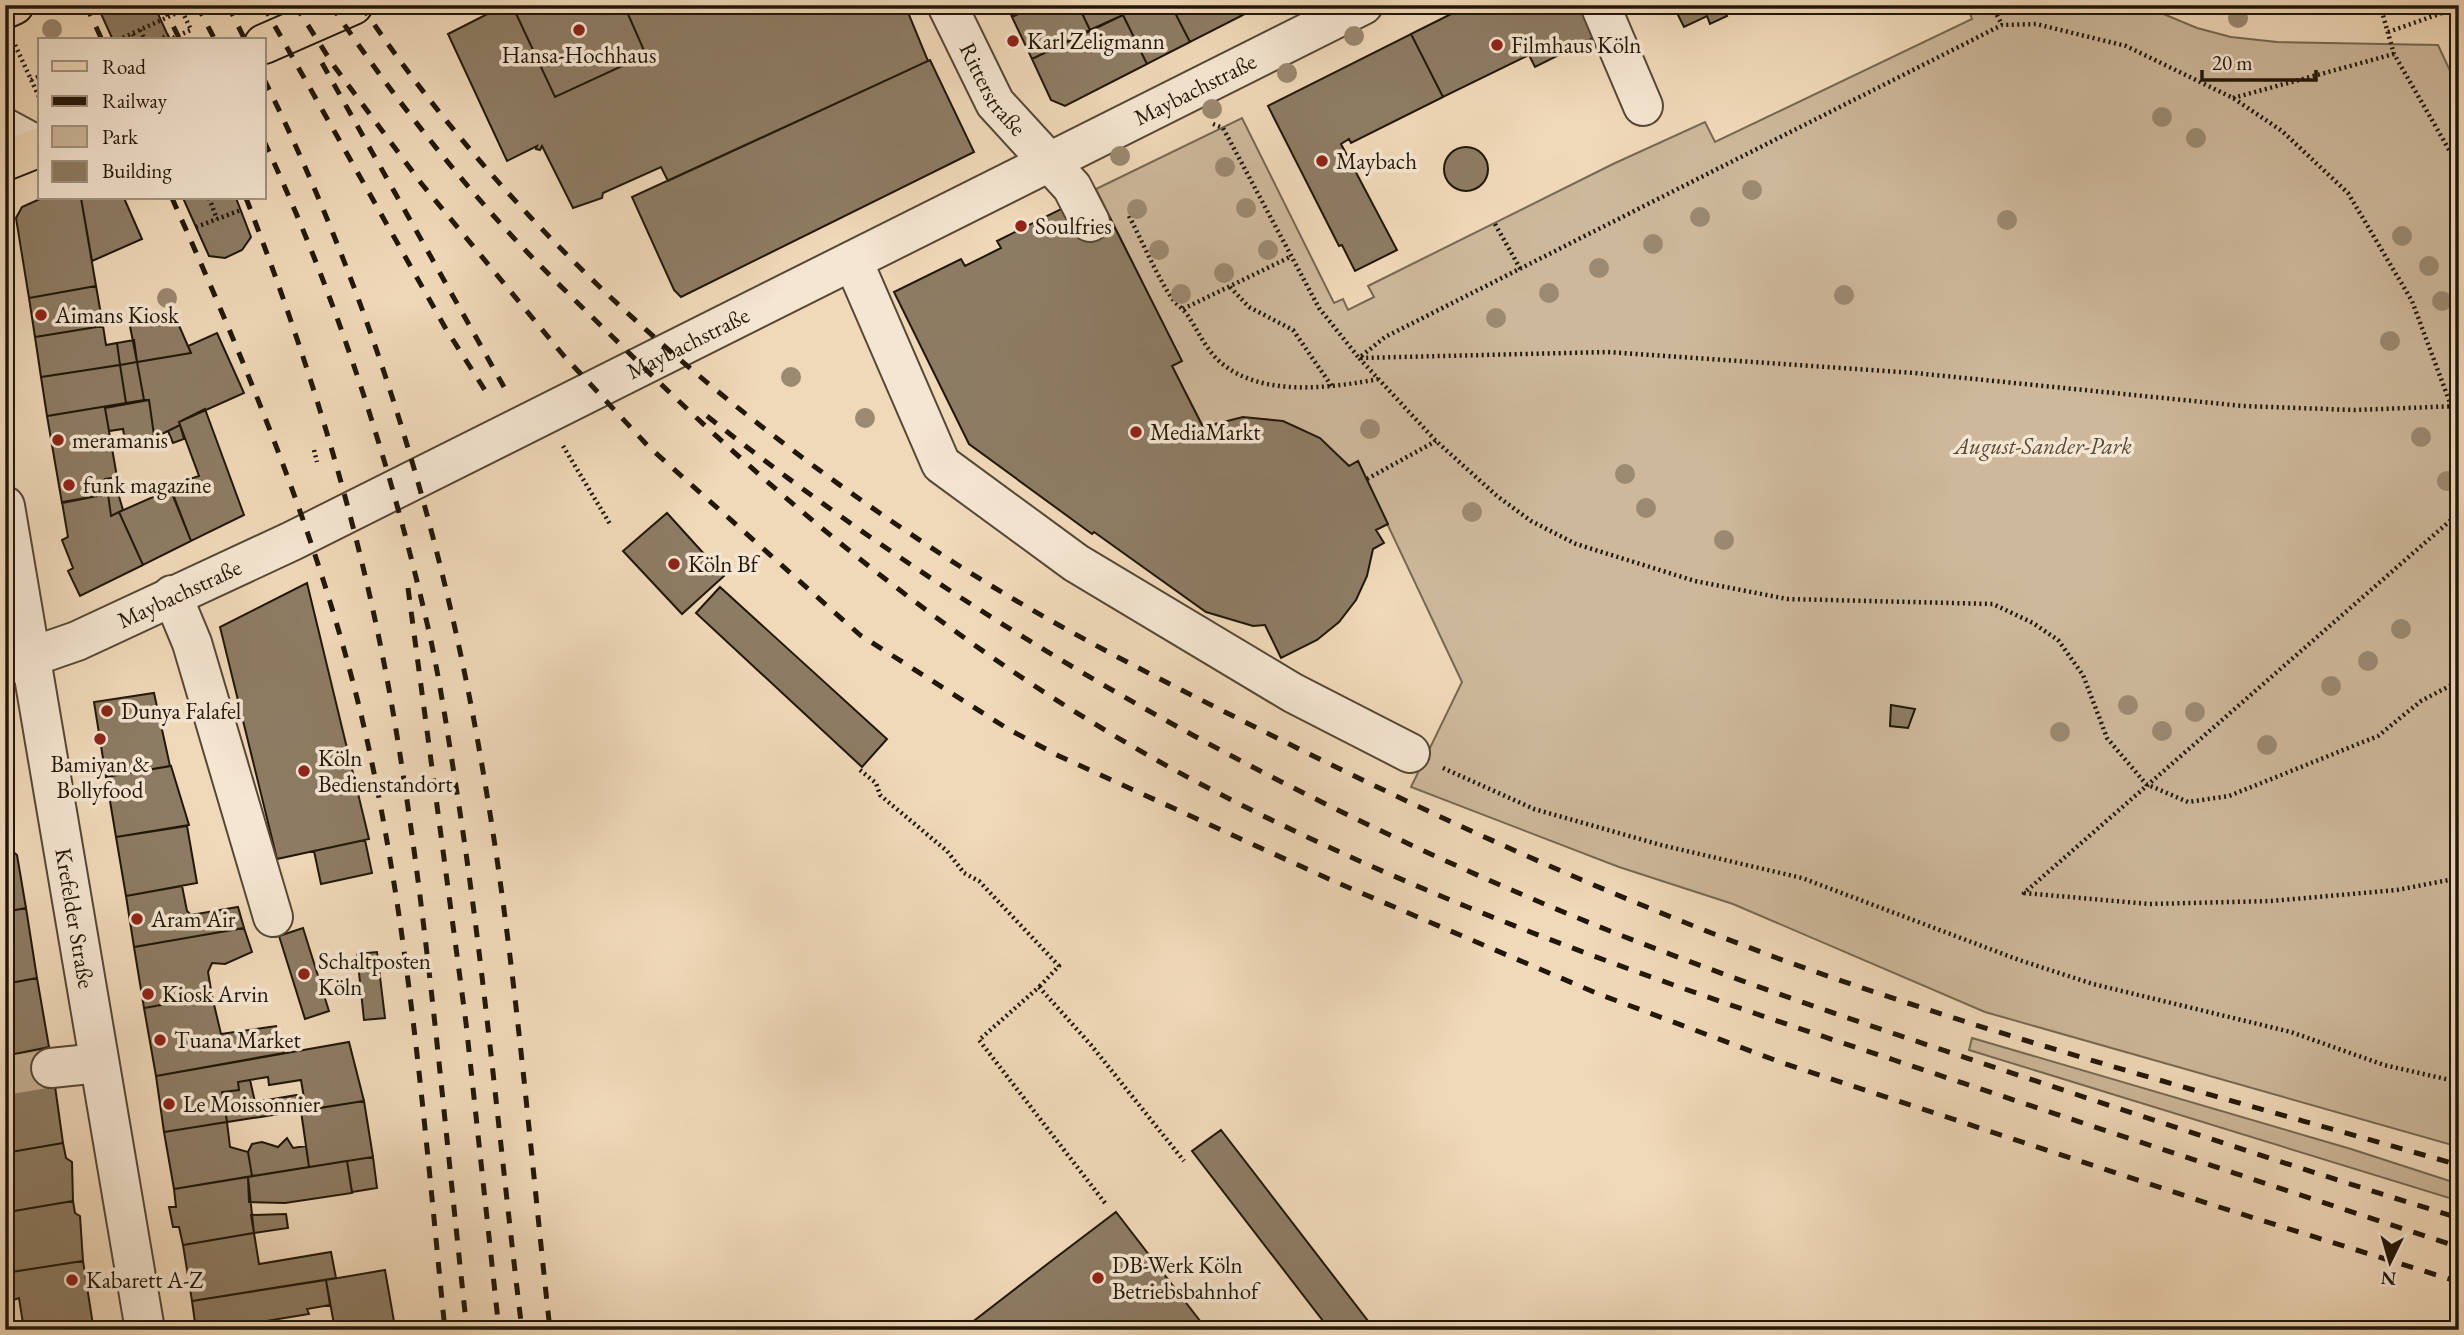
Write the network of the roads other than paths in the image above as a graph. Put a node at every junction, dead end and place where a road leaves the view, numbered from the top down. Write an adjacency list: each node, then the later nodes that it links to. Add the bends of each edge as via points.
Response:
1 (353, 5): 5 (main road)
2 (947, 5): 11 (street, Ritterstraße, via 995,103)
3 (1363, 5): 11 (street, Maybachstraße)
4 (1600, 5): 6 (street)
5 (266, 43)
6 (1643, 106)
7 (5, 128): 8 (street)
8 (38, 146)
9 (38, 148): 10 (main road)
10 (5, 161)
11 (1050, 164): 12 (street, Ritterstraße, via 1072,187); 13 (street, Maybachstraße)
12 (1090, 222)
13 (853, 261): 15 (street, Maybachstraße, via 292,541); 17 (street, via 941,464 1076,563 1293,693)
14 (5, 506): 16 (street, Krefelder Straße)
15 (172, 595): 16 (street, Maybachstraße, via 77,641); 18 (street, via 192,643)
16 (17, 662): 19 (street, Krefelder Straße)
17 (1410, 753)
18 (273, 917)
19 (99, 1063): 20 (street); 21 (street, Krefelder Straße)
20 (51, 1068)
21 (145, 1330)

